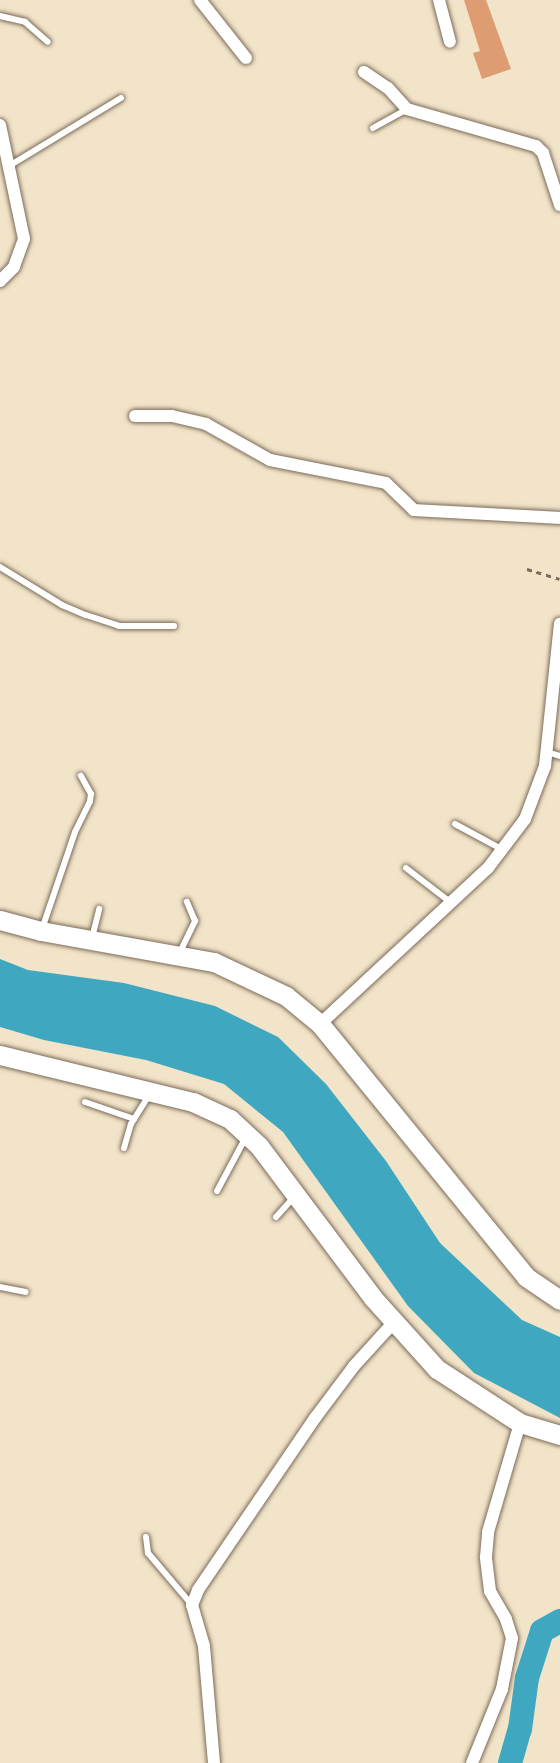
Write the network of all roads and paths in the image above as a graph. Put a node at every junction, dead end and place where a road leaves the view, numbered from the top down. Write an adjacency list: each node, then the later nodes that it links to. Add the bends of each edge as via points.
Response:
1 (201, 0): 6 (street)
2 (439, 0): 5 (street)
3 (0, 16): 4 (lane, via 25,22)
4 (48, 42)
5 (450, 42)
6 (246, 58)
7 (364, 72): 9 (street)
8 (121, 98): 12 (lane)
9 (407, 108): 11 (lane); 13 (street, via 536,146 543,153)
10 (0, 125): 12 (street)
11 (373, 128)
12 (7, 167): 14 (street, via 24,239 14,267)
13 (560, 205)
14 (0, 281)
15 (135, 416): 16 (street, via 172,416 206,424 271,460 386,483 414,510)
16 (560, 518)
17 (0, 567): 21 (lane, via 86,615 119,626)
18 (527, 569): 19 (path)
19 (560, 579)
20 (560, 624): 22 (street)
21 (174, 626)
22 (557, 675): 23 (street)
23 (555, 722): 24 (street)
24 (547, 752): 25 (lane); 28 (street, via 536,797)
25 (560, 756)
26 (81, 776): 34 (lane, via 90,801)
27 (455, 824): 28 (lane)
28 (503, 850): 31 (street)
29 (406, 868): 31 (lane)
30 (187, 902): 36 (lane, via 195,921)
31 (450, 902): 37 (street)
32 (99, 909): 35 (lane)
33 (0, 920): 34 (street)
34 (41, 931): 35 (street)
35 (92, 940): 36 (street)
36 (179, 955): 37 (street, via 214,962 261,982)
37 (320, 1024): 49 (street, via 518,1268)
38 (0, 1055): 39 (street)
39 (152, 1090): 41 (lane); 42 (street, via 230,1119)
40 (85, 1102): 41 (lane)
41 (134, 1119): 43 (lane)
42 (247, 1135): 44 (lane); 45 (street)
43 (124, 1148)
44 (218, 1191)
45 (296, 1191): 46 (lane); 50 (street)
46 (276, 1217)
47 (0, 1286): 48 (lane)
48 (26, 1292)
49 (560, 1300)
50 (394, 1322): 51 (street, via 437,1368); 54 (street, via 315,1418)
51 (520, 1423): 52 (street); 56 (street, via 488,1532 486,1557 489,1591 512,1638 502,1689)
52 (560, 1435)
53 (146, 1537): 54 (lane, via 148,1553)
54 (192, 1605): 55 (street, via 204,1646)
55 (214, 1763)
56 (471, 1763)

